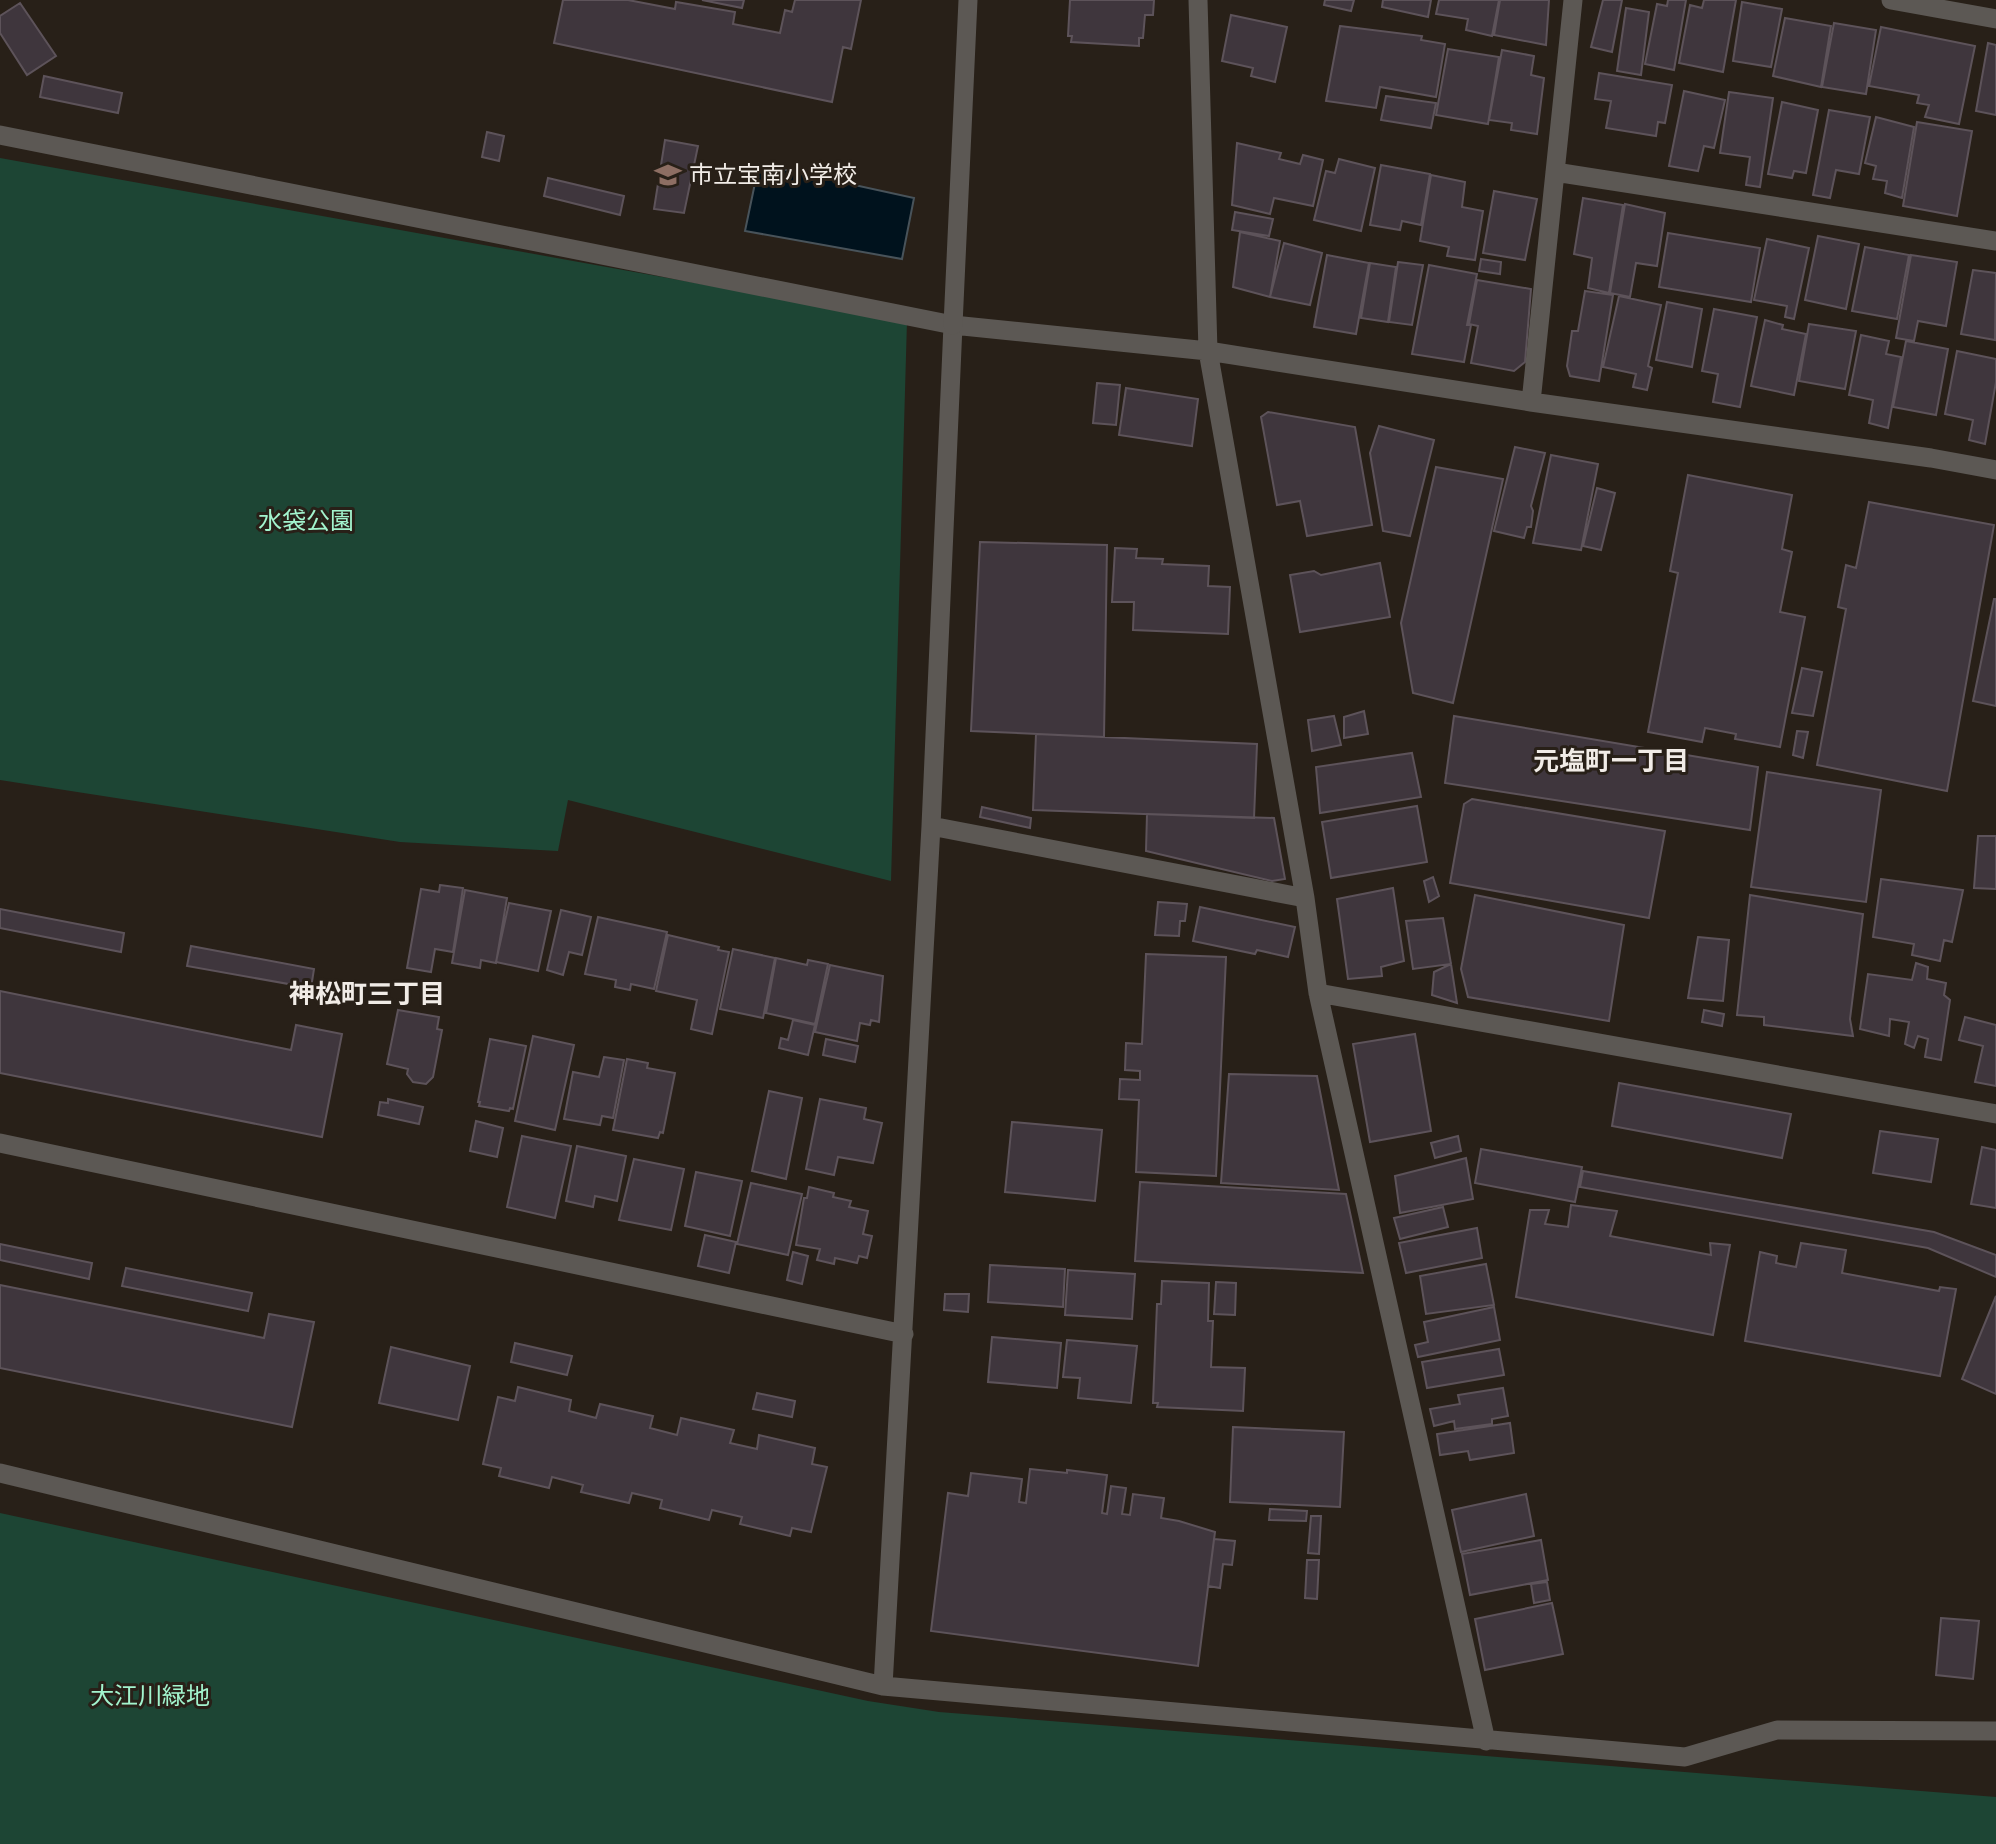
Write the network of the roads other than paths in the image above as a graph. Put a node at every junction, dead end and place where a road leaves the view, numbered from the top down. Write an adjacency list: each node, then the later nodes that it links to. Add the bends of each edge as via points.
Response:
1 (968, 0): 9 (street)
2 (1198, 0): 10 (street)
3 (1573, 0): 7 (street)
4 (1891, 0): 5 (street)
5 (1996, 19)
6 (0, 135): 9 (street)
7 (1555, 172): 8 (street); 11 (street)
8 (1996, 241)
9 (953, 325): 10 (street); 13 (street)
10 (1208, 351): 11 (street); 14 (street)
11 (1531, 402): 12 (street)
12 (1996, 470)
13 (931, 826): 14 (street); 18 (street)
14 (1305, 898): 15 (street)
15 (1318, 993): 16 (street); 22 (street)
16 (1996, 1114)
17 (0, 1143): 18 (street)
18 (904, 1334): 20 (street)
19 (0, 1473): 20 (street)
20 (883, 1686): 22 (street)
21 (1996, 1731): 22 (street, via 1777,1730 1685,1757)
22 (1486, 1741)

